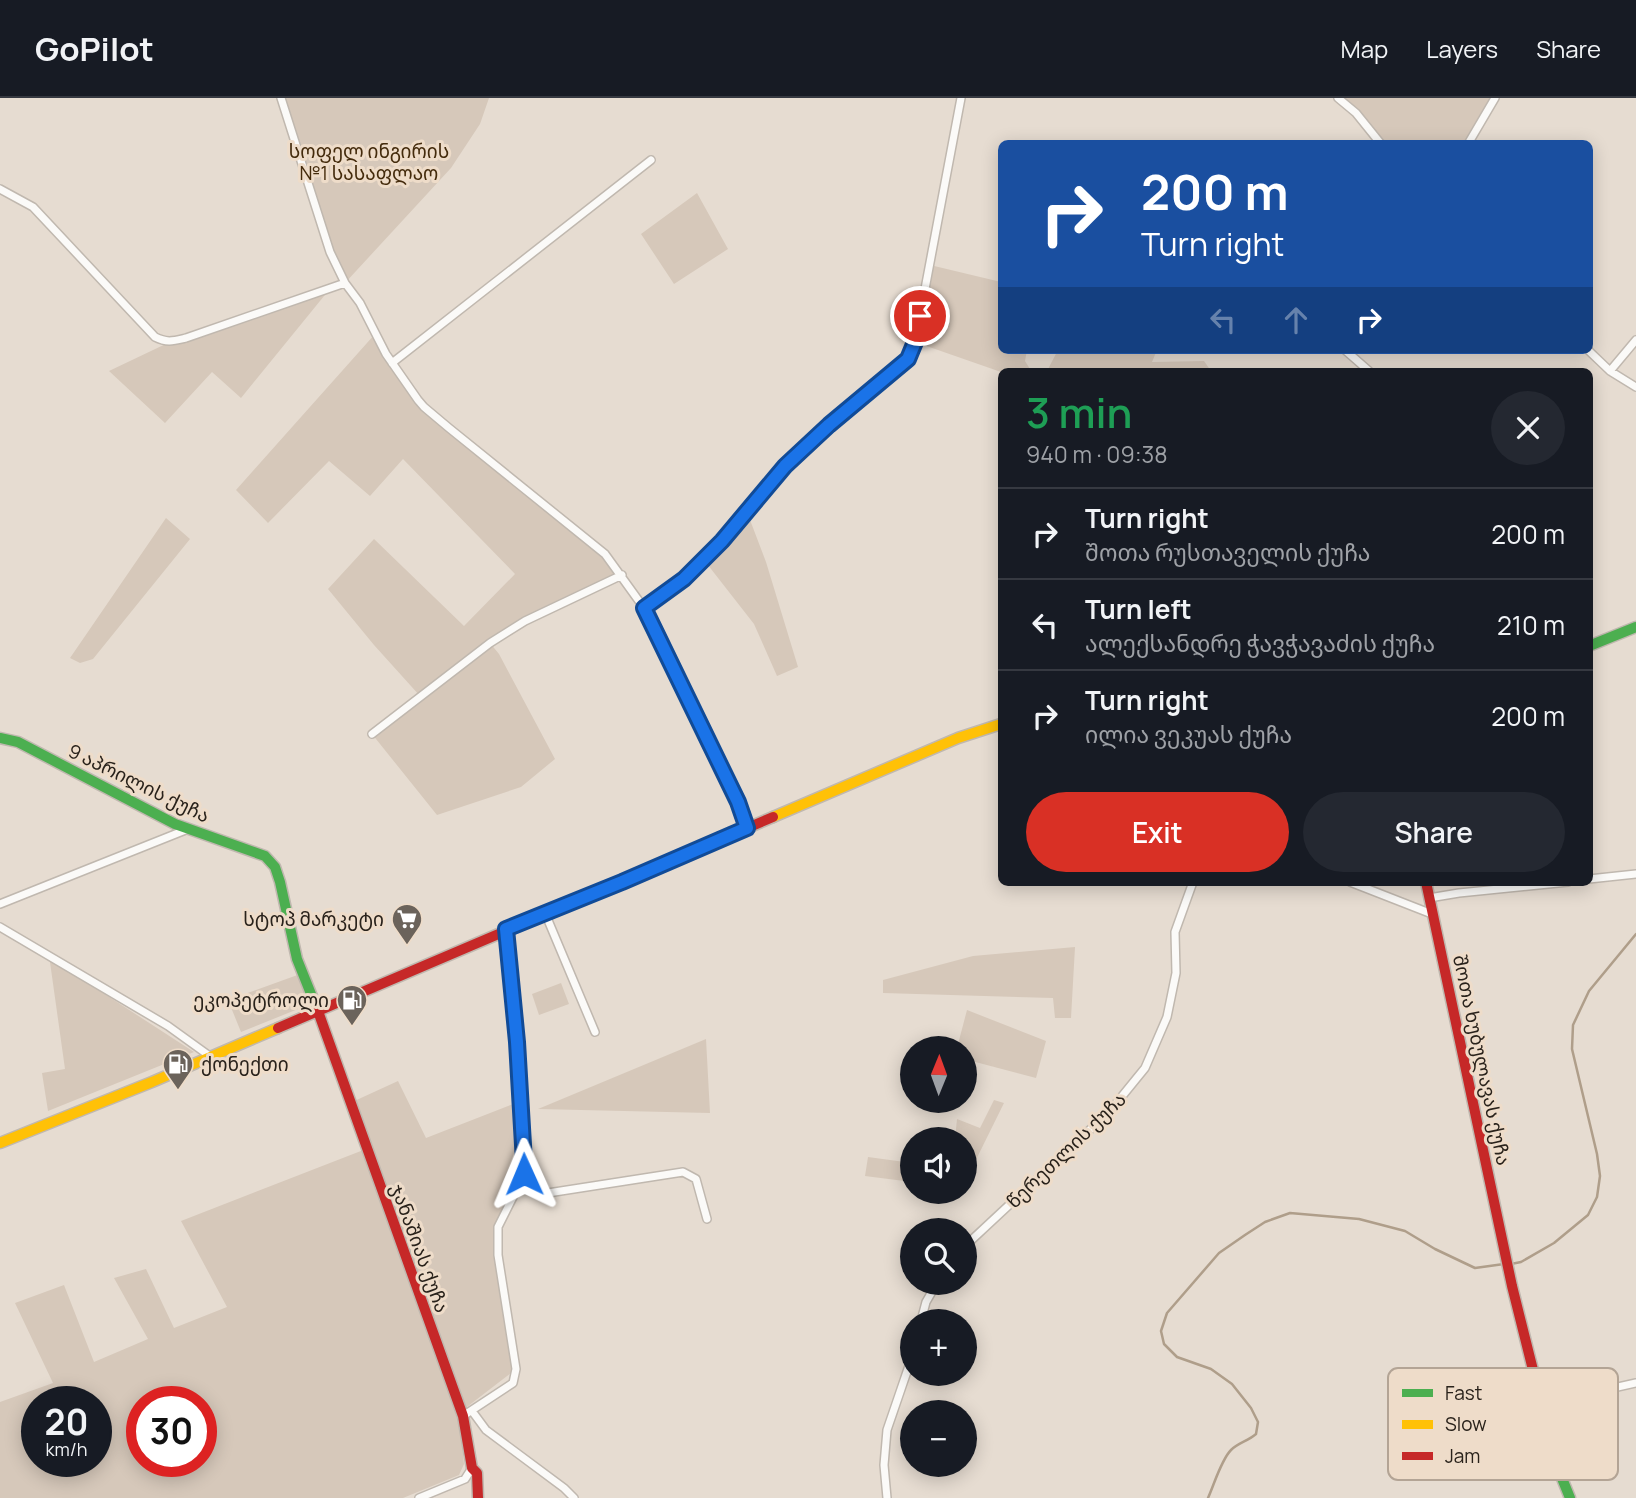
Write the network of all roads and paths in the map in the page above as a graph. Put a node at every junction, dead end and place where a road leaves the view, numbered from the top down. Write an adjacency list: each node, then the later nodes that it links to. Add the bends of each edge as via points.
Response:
1 (281, 98): 9 (street, via 330,252)
2 (961, 98): 18 (street, via 908,359 785,466 722,541 684,579)
3 (1338, 98): 5 (street)
4 (1495, 98): 6 (street)
5 (1378, 140)
6 (1470, 140)
7 (652, 160): 13 (street)
8 (0, 189): 9 (street, via 33,208 163,341 186,338)
9 (345, 283): 13 (street)
10 (1636, 340): 15 (street)
11 (1350, 354): 14 (street)
12 (1591, 354): 15 (street)
13 (392, 363): 17 (street, via 424,407 605,554)
14 (1366, 368)
15 (1610, 371): 16 (street)
16 (1636, 387)
17 (622, 575): 18 (street); 22 (street, via 525,621 490,643)
18 (644, 608): 24 (street)
19 (1636, 627): 20 (main road)
20 (1593, 644)
21 (998, 725): 24 (main road)
22 (372, 734)
23 (0, 738): 25 (main road, 9 აპრილის ქუჩა, via 18,742)
24 (747, 828): 34 (main road)
25 (188, 829): 33 (street); 38 (main road, 9 აპრილის ქუჩა, via 265,856 275,867 297,959)
26 (1636, 874): 27 (street)
27 (1593, 879)
28 (1192, 886): 44 (street, წერეთლის ქუჩა, via 1175,932 1176,973 1167,1017 1145,1068 1110,1111)
29 (1360, 886): 35 (street)
30 (1427, 886): 32 (main road, შოთა ხუბულავას ქუჩა)
31 (1518, 886): 32 (street)
32 (1429, 898): 35 (main road, შოთა ხუბულავას ქუჩა)
33 (0, 904)
34 (545, 913): 37 (main road); 39 (street)
35 (1432, 914): 45 (main road, შოთა ხუბულავას ქუჩა)
36 (0, 927): 40 (street, via 168,1026)
37 (506, 929): 38 (main road); 42 (street, via 523,1138)
38 (318, 1012): 40 (main road); 49 (main road, ჯანაშიას ქუჩა)
39 (595, 1032)
40 (211, 1057): 41 (main road)
41 (0, 1143)
42 (520, 1183): 43 (street, via 548,1193 683,1172 696,1179); 49 (street, via 498,1227 498,1255 516,1369 513,1383)
43 (707, 1219)
44 (977, 1235)
45 (1533, 1368)
46 (1636, 1383): 48 (street)
47 (902, 1386): 55 (street, via 887,1430)
48 (1618, 1387)
49 (467, 1414): 50 (main road, ჯანაშიას ქუჩა); 54 (street)
50 (472, 1468): 52 (street, via 465,1479); 53 (main road, ჯანაშიას ქუჩა, via 477,1473)
51 (1563, 1480): 56 (main road)
52 (419, 1498)
53 (478, 1498)
54 (574, 1498)
55 (887, 1498)
56 (1570, 1498)

